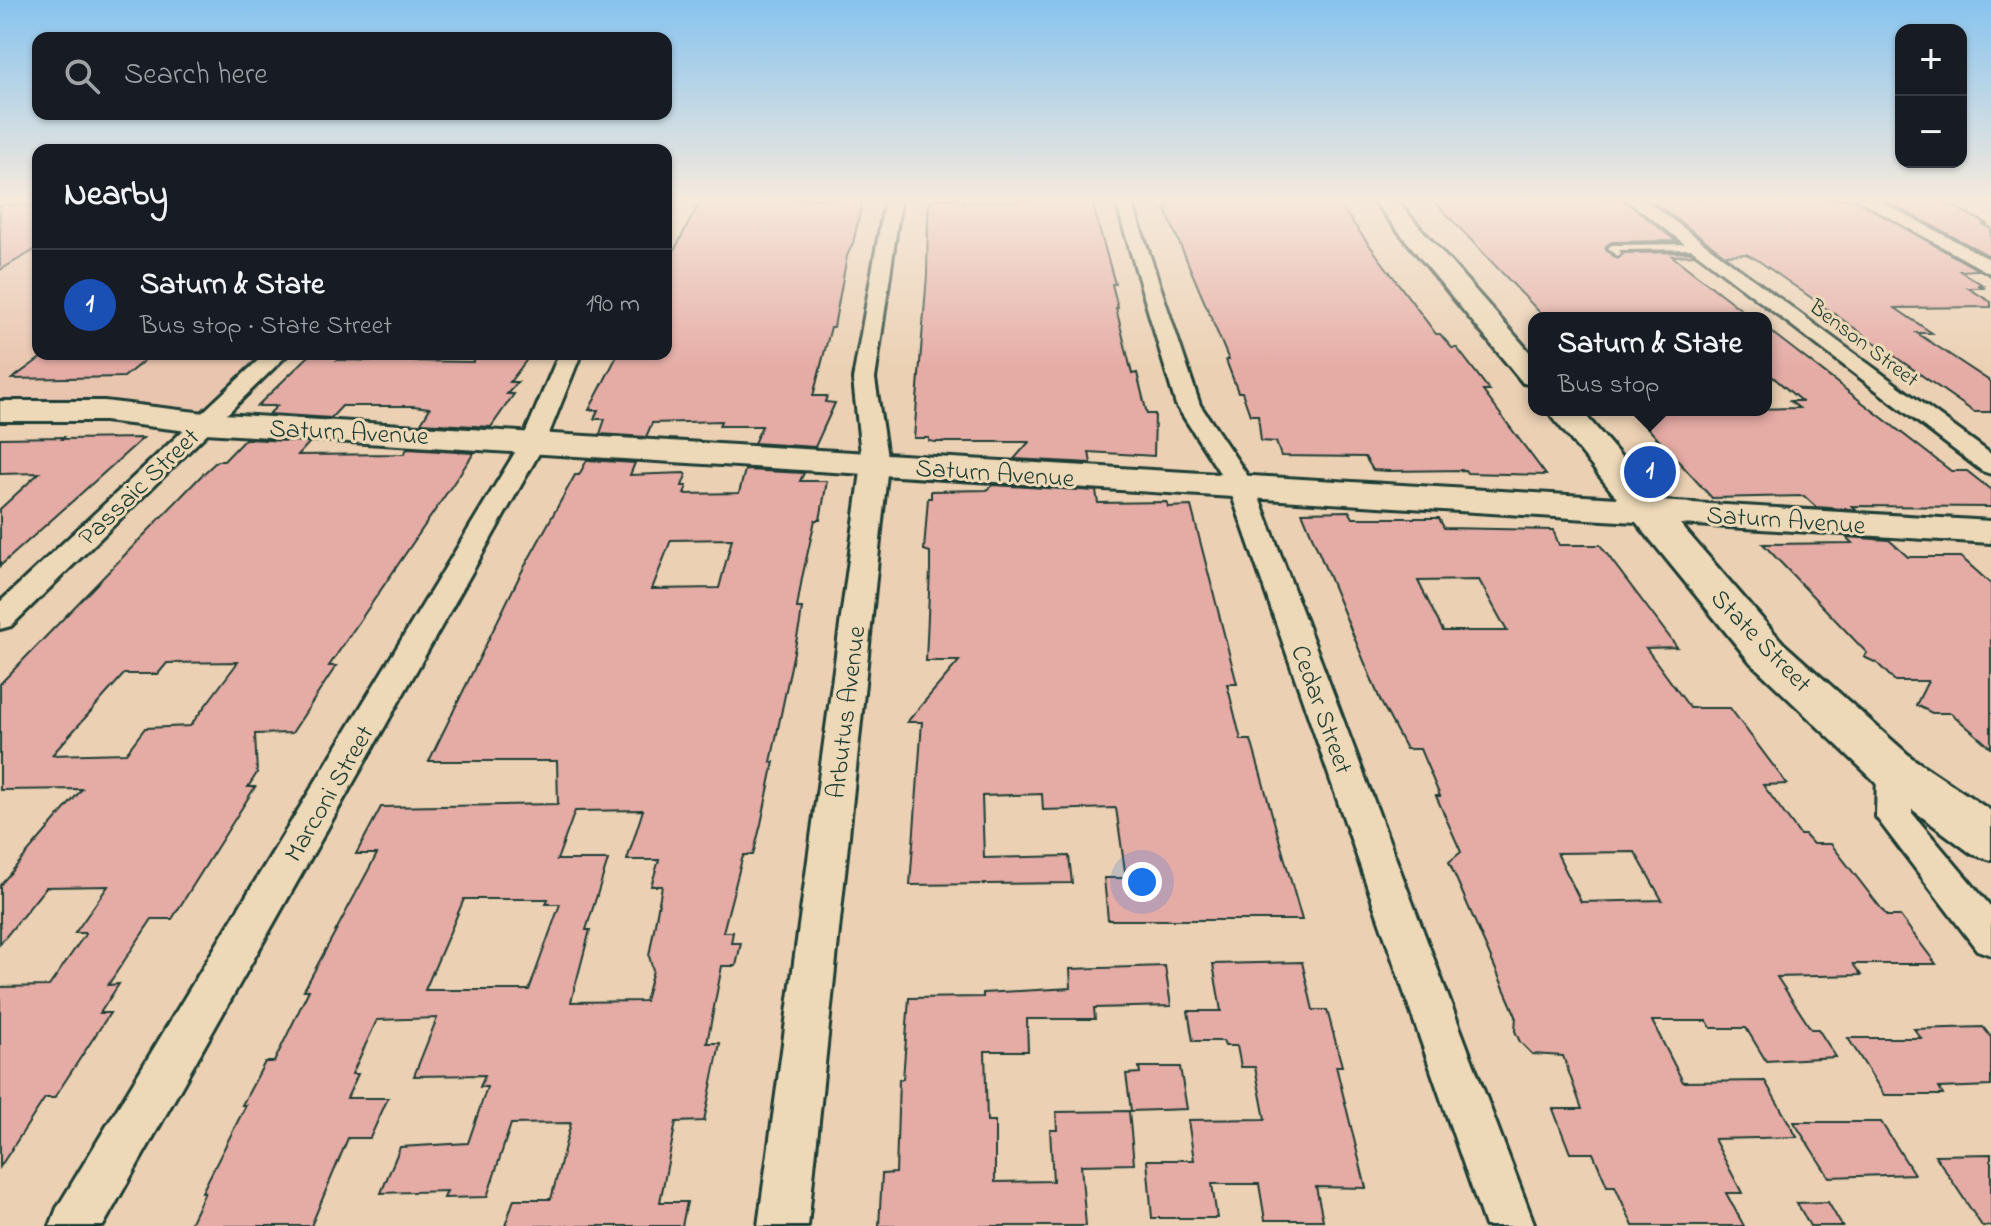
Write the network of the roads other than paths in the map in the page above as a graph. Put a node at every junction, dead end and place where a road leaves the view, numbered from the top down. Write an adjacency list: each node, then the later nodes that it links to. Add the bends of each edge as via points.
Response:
1 (884, 256): 14 (street, Arbutus Avenue, via 864,379)
2 (1141, 256): 16 (street, Cedar Street, via 1188,405)
3 (1432, 256): 9 (street)
4 (1710, 256): 15 (street, Benson Street)
5 (1969, 256): 6 (street)
6 (1991, 268)
7 (271, 360): 12 (street, Passaic Street)
8 (568, 360): 13 (street, Marconi Street)
9 (1528, 369)
10 (0, 411): 12 (street, Saturn Avenue, via 104,411)
11 (1568, 416): 17 (street, State Street)
12 (205, 423): 13 (street, Saturn Avenue); 19 (street, Passaic Street)
13 (534, 441): 14 (street, Saturn Avenue); 23 (street, Marconi Street)
14 (875, 464): 16 (street, Saturn Avenue); 24 (street, Arbutus Avenue)
15 (1991, 466)
16 (1242, 487): 17 (street, Saturn Avenue); 25 (street, Cedar Street)
17 (1648, 511): 18 (street, Saturn Avenue); 20 (street, State Street, via 1767,653)
18 (1991, 532)
19 (0, 619)
20 (1895, 771): 21 (street, State Street); 22 (street, via 1894,817)
21 (1991, 839)
22 (1991, 937)
23 (75, 1226)
24 (783, 1226)
25 (1510, 1226)

